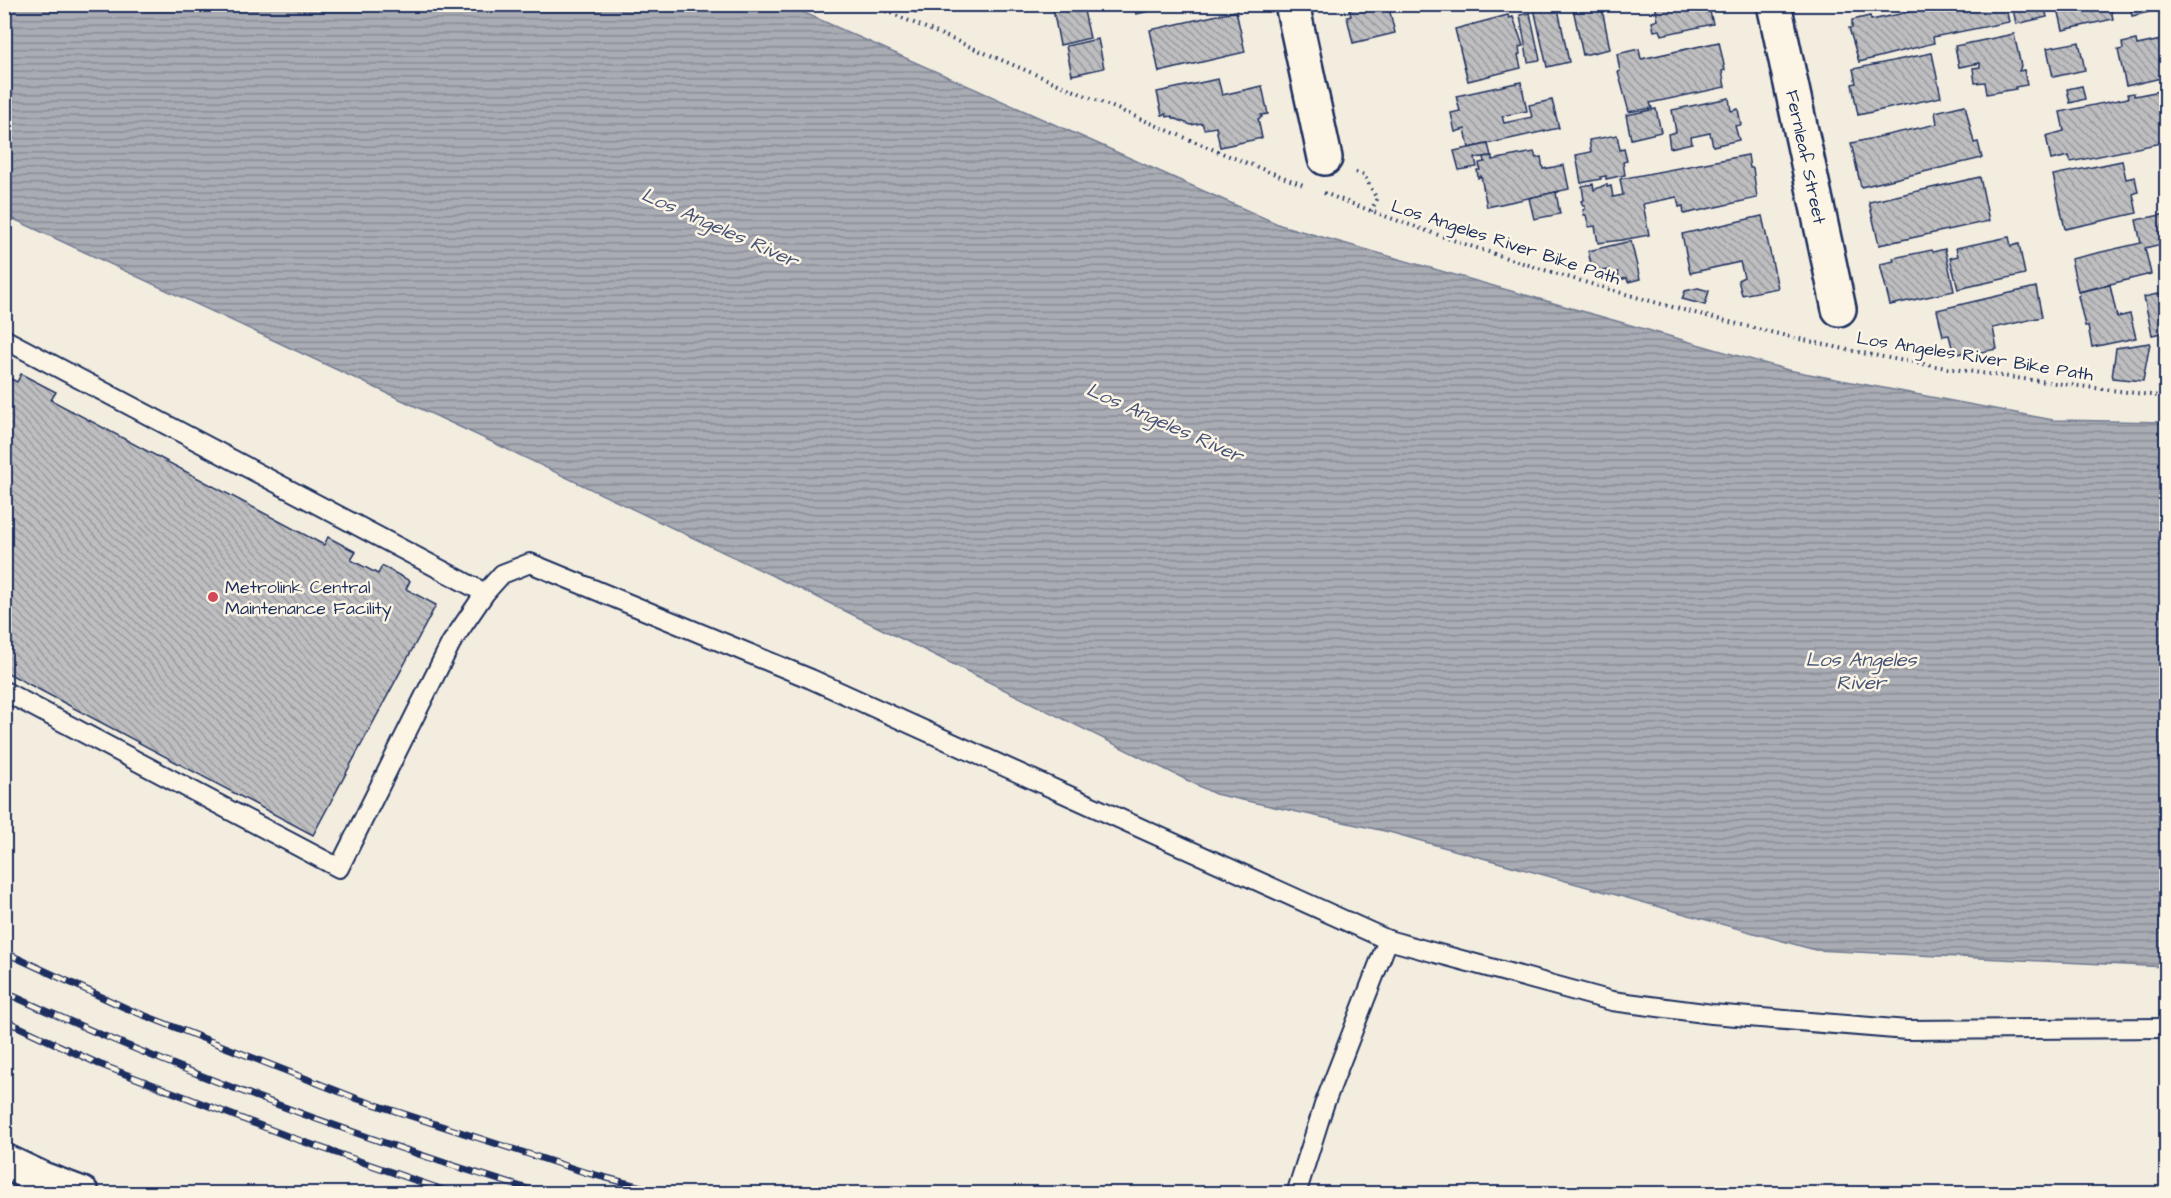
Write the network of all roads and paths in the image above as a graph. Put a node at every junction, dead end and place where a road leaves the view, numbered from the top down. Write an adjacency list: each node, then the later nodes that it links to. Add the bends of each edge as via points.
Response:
1 (869, 4): 5 (path)
2 (1292, 4): 4 (street)
3 (1774, 4): 8 (street, Fernleaf Street)
4 (1325, 158): 7 (path, via 1364,175 1377,199)
5 (1306, 186)
6 (1317, 190): 7 (path, Los Angeles River Bike Path)
7 (1371, 211): 10 (path, Los Angeles River Bike Path, via 1496,256 1666,307 1835,347 1945,367)
8 (1839, 309)
9 (4, 339): 11 (lane)
10 (2166, 398)
11 (485, 593): 12 (lane, via 451,643 339,868); 13 (lane, via 502,574 530,563 811,679)
12 (4, 691)
13 (1388, 940): 14 (lane, via 1612,1001 1712,1014 1907,1030); 17 (lane, via 1324,1105)
14 (2166, 1028)
15 (4, 1161): 16 (street)
16 (82, 1194)
17 (1296, 1194)

